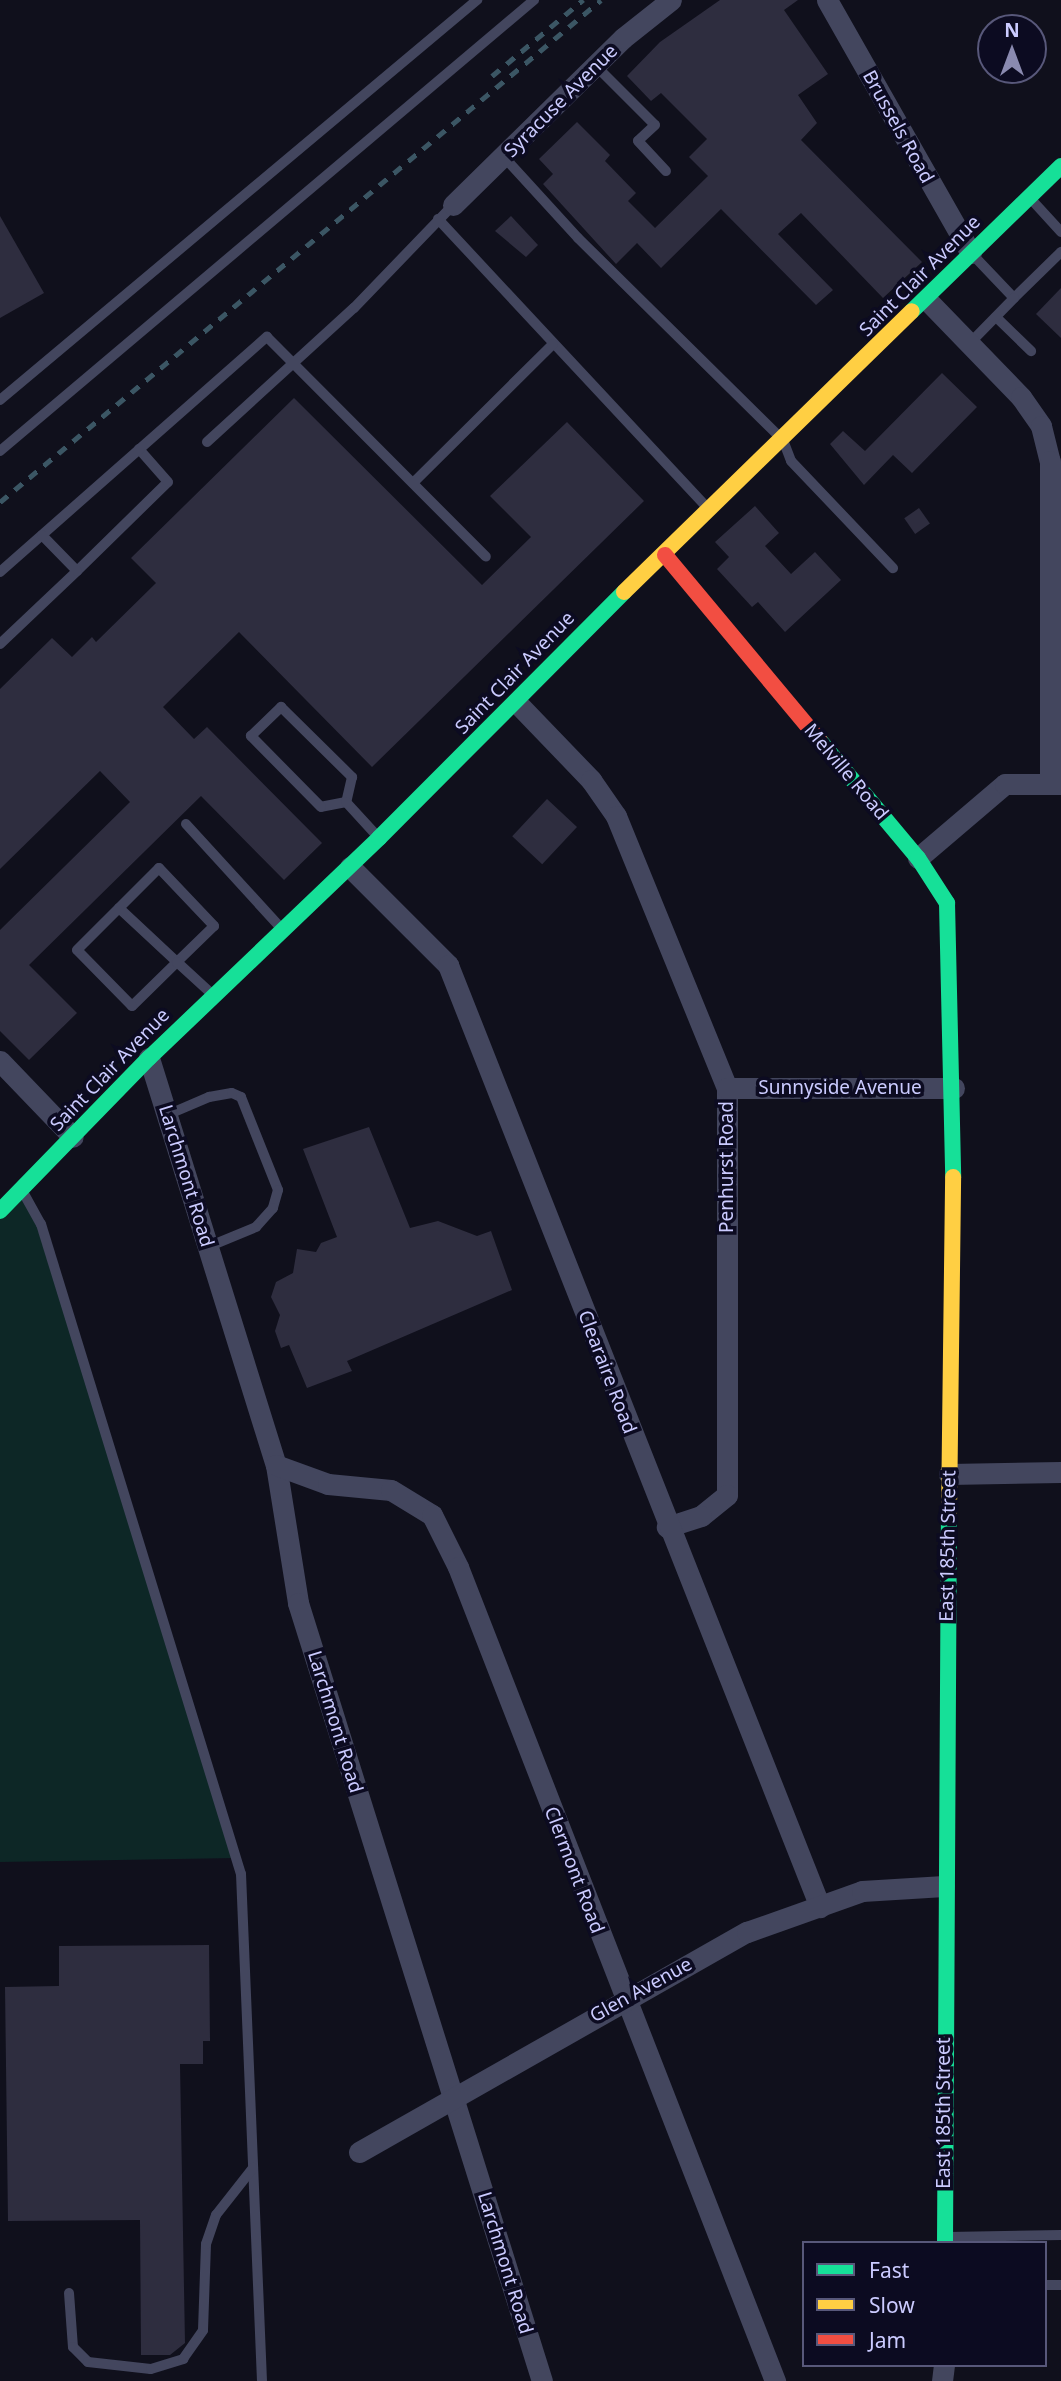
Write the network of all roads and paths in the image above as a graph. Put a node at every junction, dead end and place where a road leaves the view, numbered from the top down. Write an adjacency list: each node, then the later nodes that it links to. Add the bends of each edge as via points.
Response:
1 (477, 0): 21 (lane)
2 (534, 0): 25 (lane)
3 (671, 0): 5 (street, Syracuse Avenue)
4 (827, 0): 13 (street, Brussels Road)
5 (596, 66): 6 (street, Syracuse Avenue); 8 (lane, via 655,125 638,141)
6 (505, 158): 10 (street, Syracuse Avenue); 22 (lane, via 578,238)
7 (1061, 166): 9 (street, Saint Clair Avenue)
8 (666, 171)
9 (1029, 197): 11 (lane); 13 (street, Saint Clair Avenue)
10 (445, 212): 18 (lane); 20 (lane)
11 (1061, 232)
12 (1061, 252): 14 (lane)
13 (971, 253): 14 (lane); 15 (street, Saint Clair Avenue)
14 (1014, 298): 16 (lane)
15 (927, 300): 17 (street); 22 (street, Saint Clair Avenue)
16 (996, 317): 17 (lane); 19 (lane)
17 (970, 343): 36 (street, via 1021,397 1041,426 1050,461)
18 (553, 344): 26 (lane); 27 (lane)
19 (1031, 351)
20 (295, 362): 23 (lane); 24 (lane, via 267,337); 26 (lane)
21 (0, 400)
22 (783, 440): 27 (street, Saint Clair Avenue); 31 (lane, via 791,461)
23 (207, 442)
24 (139, 449): 28 (lane); 32 (lane, via 168,482)
25 (0, 452)
26 (414, 483): 30 (lane)
27 (710, 511): 29 (street, Saint Clair Avenue)
28 (43, 535): 32 (lane); 33 (lane)
29 (665, 555): 35 (street, Saint Clair Avenue); 40 (street, Melville Road)
30 (486, 557)
31 (893, 568)
32 (77, 570): 34 (lane)
33 (0, 572)
34 (0, 644)
35 (517, 703): 39 (street, Saint Clair Avenue); 48 (street, Penhurst Road, via 590,780 617,816)
36 (1056, 784): 40 (street, via 1005,784)
37 (346, 802): 37 (lane, via 352,777 281,707 251,736 321,807); 39 (lane)
38 (186, 824): 43 (lane)
39 (379, 838): 41 (street, Saint Clair Avenue)
40 (918, 858): 49 (street, East 185th Street, via 947,903)
41 (350, 867): 43 (street, Saint Clair Avenue); 58 (street, Clearaire Road, via 448,965)
42 (120, 908): 44 (lane); 44 (lane, via 159,868 214,926); 44 (lane, via 77,950 132,1006)
43 (283, 930): 45 (street, Saint Clair Avenue)
44 (177, 962): 45 (lane)
45 (214, 995): 46 (street, Saint Clair Avenue)
46 (149, 1058): 50 (street, Larchmont Road); 51 (street, Saint Clair Avenue)
47 (0, 1060): 51 (street)
48 (727, 1088): 49 (street, Sunnyside Avenue); 58 (street, Penhurst Road, via 727,1495 701,1516)
49 (954, 1088): 57 (street, East 185th Street)
50 (167, 1115): 54 (street, Larchmont Road); 54 (lane, via 209,1097 232,1093 241,1097 278,1190 273,1208 256,1227)
51 (73, 1137): 52 (street, Saint Clair Avenue)
52 (22, 1189): 53 (street, Saint Clair Avenue); 64 (lane, via 41,1224 241,1874)
53 (0, 1211)
54 (208, 1247): 55 (street, Larchmont Road)
55 (276, 1465): 61 (street, Clermont Road, via 328,1484 391,1490 432,1515 458,1567); 62 (street, Larchmont Road, via 298,1603)
56 (1061, 1472): 57 (street)
57 (949, 1474): 59 (street, East 185th Street)
58 (667, 1527): 60 (street, Clearaire Road)
59 (944, 1886): 60 (street, Glen Avenue, via 862,1891); 66 (street, East 185th Street)
60 (820, 1907): 61 (street, Glen Avenue, via 747,1932)
61 (624, 2000): 62 (street, Glen Avenue); 70 (street, Clermont Road)
62 (453, 2097): 63 (street, Glen Avenue); 69 (street, Larchmont Road)
63 (359, 2152)
64 (253, 2168): 67 (lane, via 216,2215 206,2244 203,2330 183,2359 151,2369 81,2358 71,2336); 68 (lane)
65 (1061, 2235): 66 (lane)
66 (945, 2240)
67 (69, 2294)
68 (262, 2381)
69 (542, 2381)
70 (775, 2381)

